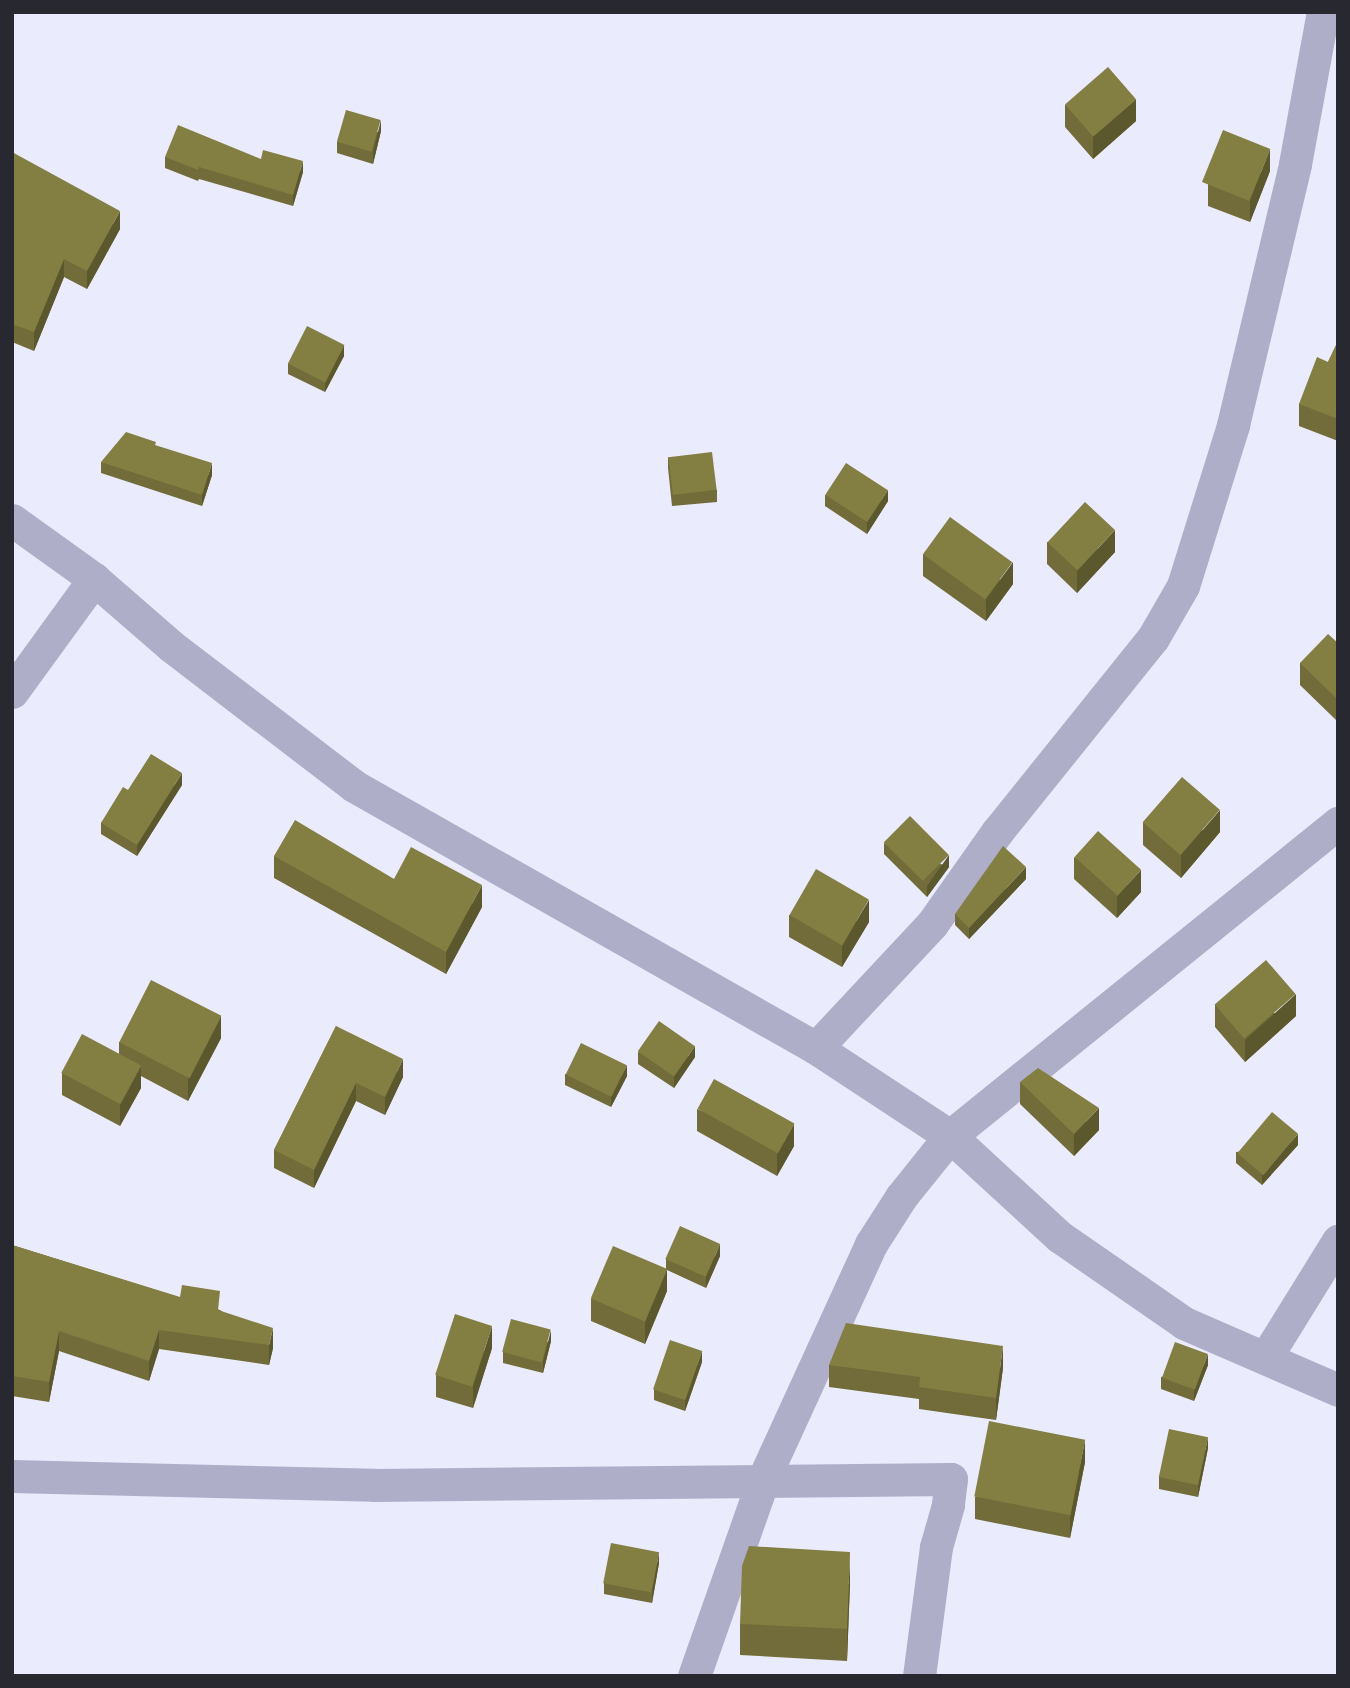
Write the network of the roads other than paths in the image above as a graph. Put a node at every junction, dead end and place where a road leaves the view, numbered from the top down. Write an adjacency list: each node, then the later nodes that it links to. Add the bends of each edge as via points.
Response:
1 (1323, 12): 6 (street, via 1296,164 1233,425 1183,586 1153,638 997,832 932,924)
2 (12, 520): 3 (street)
3 (94, 579): 4 (street); 6 (street, via 171,646 355,786)
4 (12, 692)
5 (1338, 823): 7 (street)
6 (816, 1048): 7 (street)
7 (950, 1136): 9 (street, via 1071,1245 1184,1323); 12 (street, via 901,1197 871,1244)
8 (1338, 1241): 9 (street)
9 (1266, 1357): 10 (street)
10 (1338, 1390)
11 (12, 1476): 12 (street, via 374,1485)
12 (763, 1480): 13 (street); 14 (street, via 951,1479 936,1547)
13 (694, 1676)
14 (919, 1676)

